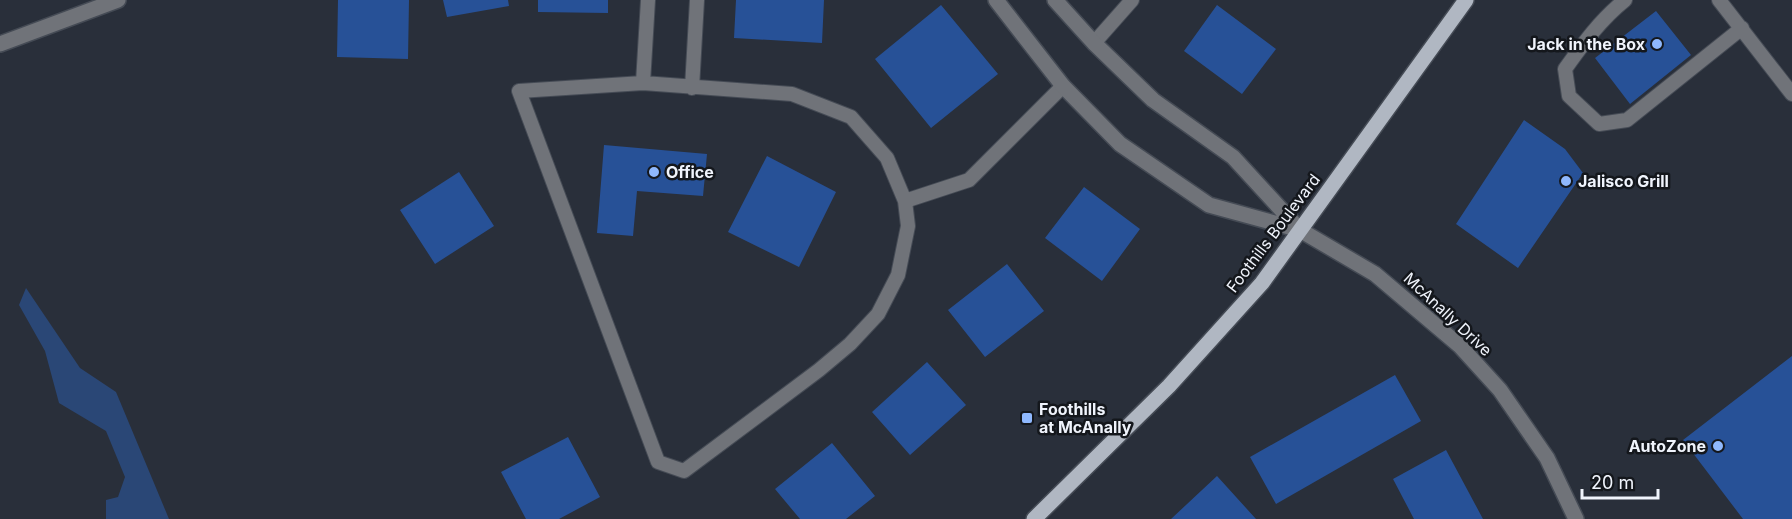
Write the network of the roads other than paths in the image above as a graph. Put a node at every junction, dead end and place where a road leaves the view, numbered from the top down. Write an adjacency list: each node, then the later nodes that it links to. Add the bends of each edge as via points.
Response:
1 (118, 0): 11 (street)
2 (648, 0): 13 (lane)
3 (697, 0): 15 (lane)
4 (996, 0): 14 (street, McAnally Drive)
5 (1055, 0): 12 (street, McAnally Drive)
6 (1132, 0): 12 (lane)
7 (1466, 0): 18 (main road, Foothills Boulevard)
8 (1625, 0): 10 (lane, via 1592,31 1565,69 1569,96 1599,124 1627,120)
9 (1719, 0): 10 (lane)
10 (1742, 28): 16 (lane)
11 (0, 44)
12 (1094, 44): 18 (street, McAnally Drive, via 1153,100 1233,157)
13 (643, 83): 15 (lane); 17 (lane, via 519,91 658,462 684,471 810,377 878,314 898,275 908,226)
14 (1063, 86): 17 (lane, via 969,180); 18 (street, McAnally Drive, via 1120,144 1209,205)
15 (692, 88): 17 (lane, via 792,94 851,117 886,158)
16 (1792, 94)
17 (904, 201)
18 (1300, 230): 19 (main road, Foothills Boulevard, via 1262,283 1168,386); 20 (street, McAnally Drive, via 1375,274 1460,346 1500,390 1547,458)
19 (1034, 519)
20 (1576, 519)

